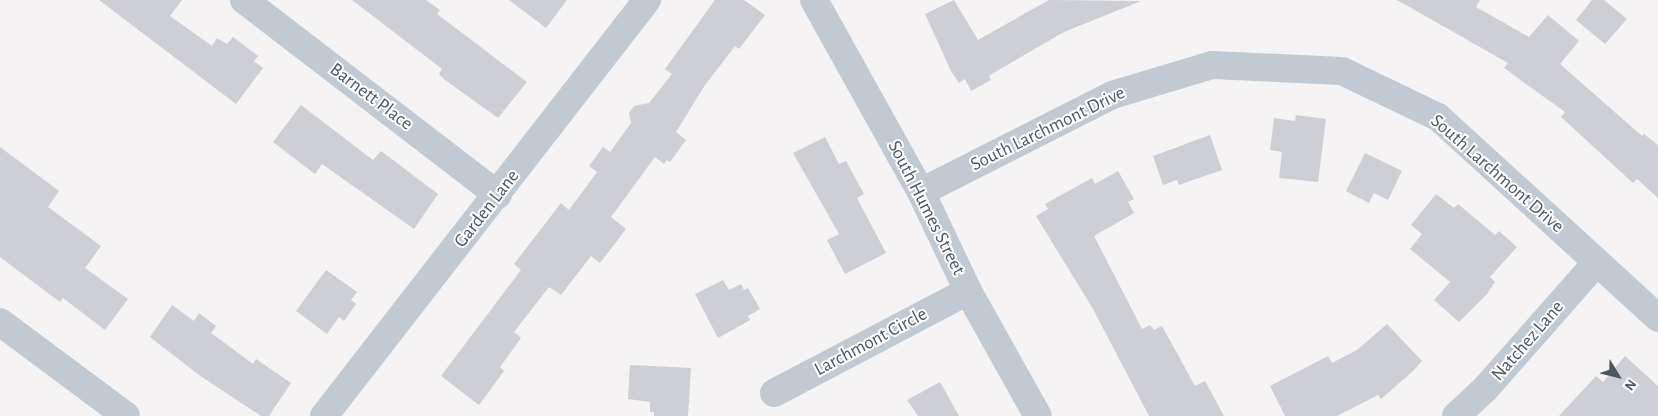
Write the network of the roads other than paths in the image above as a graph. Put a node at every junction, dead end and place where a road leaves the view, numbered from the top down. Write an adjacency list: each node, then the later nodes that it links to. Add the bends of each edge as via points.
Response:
1 (244, 0): 5 (street, Barnett Place)
2 (647, 0): 5 (street, Garden Lane)
3 (814, 0): 4 (street, South Humes Street)
4 (921, 192): 6 (street, South Larchmont Drive, via 1112,95 1212,65 1342,71 1438,117); 7 (street, South Humes Street)
5 (498, 194): 12 (street, Garden Lane)
6 (1597, 262): 8 (street, South Larchmont Drive); 14 (street, Natchez Lane, via 1485,389)
7 (968, 292): 10 (street, Larchmont Circle); 13 (street, South Humes Street)
8 (1658, 318)
9 (0, 322): 11 (street)
10 (774, 393)
11 (126, 416)
12 (324, 416)
13 (1038, 416)
14 (1456, 416)

